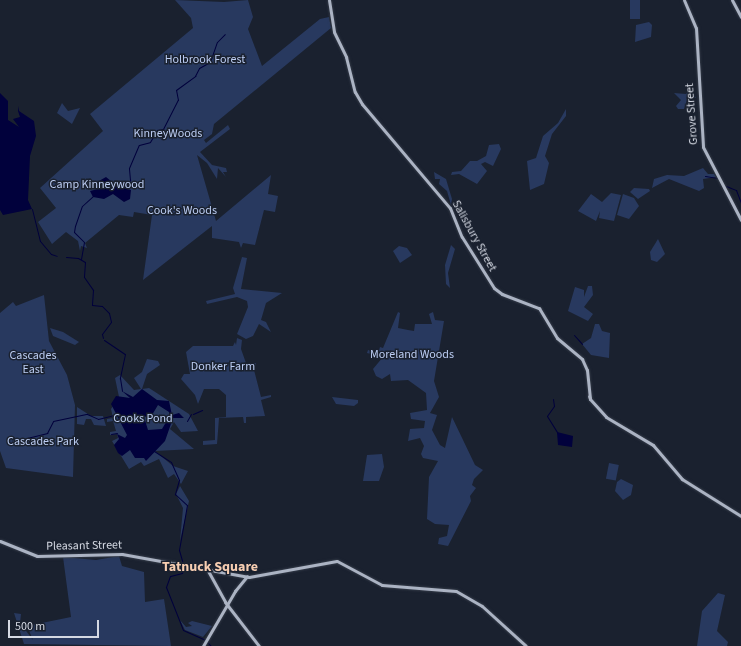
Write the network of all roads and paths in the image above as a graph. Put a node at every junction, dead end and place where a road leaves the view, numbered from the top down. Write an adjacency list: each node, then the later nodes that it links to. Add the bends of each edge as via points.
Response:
1 (329, 0): 6 (main road, Salisbury Street, via 334,32 346,57 354,88 362,104 449,207 462,237 494,288 502,294 539,308 557,338 582,359 588,370 590,397 606,417 653,445 682,479)
2 (684, 0): 5 (main road, Grove Street, via 696,28 704,152)
3 (732, 0): 4 (main road)
4 (741, 17)
5 (741, 220)
6 (741, 516)
7 (0, 541): 8 (main road, Pleasant Street, via 37,556 118,554)
8 (207, 569): 9 (main road, Pleasant Street); 10 (main road)
9 (247, 576): 10 (main road); 13 (main road, Pleasant Street, via 337,561 382,585 458,592 481,606)
10 (227, 605): 11 (main road); 12 (main road)
11 (203, 646)
12 (258, 646)
13 (526, 646)

